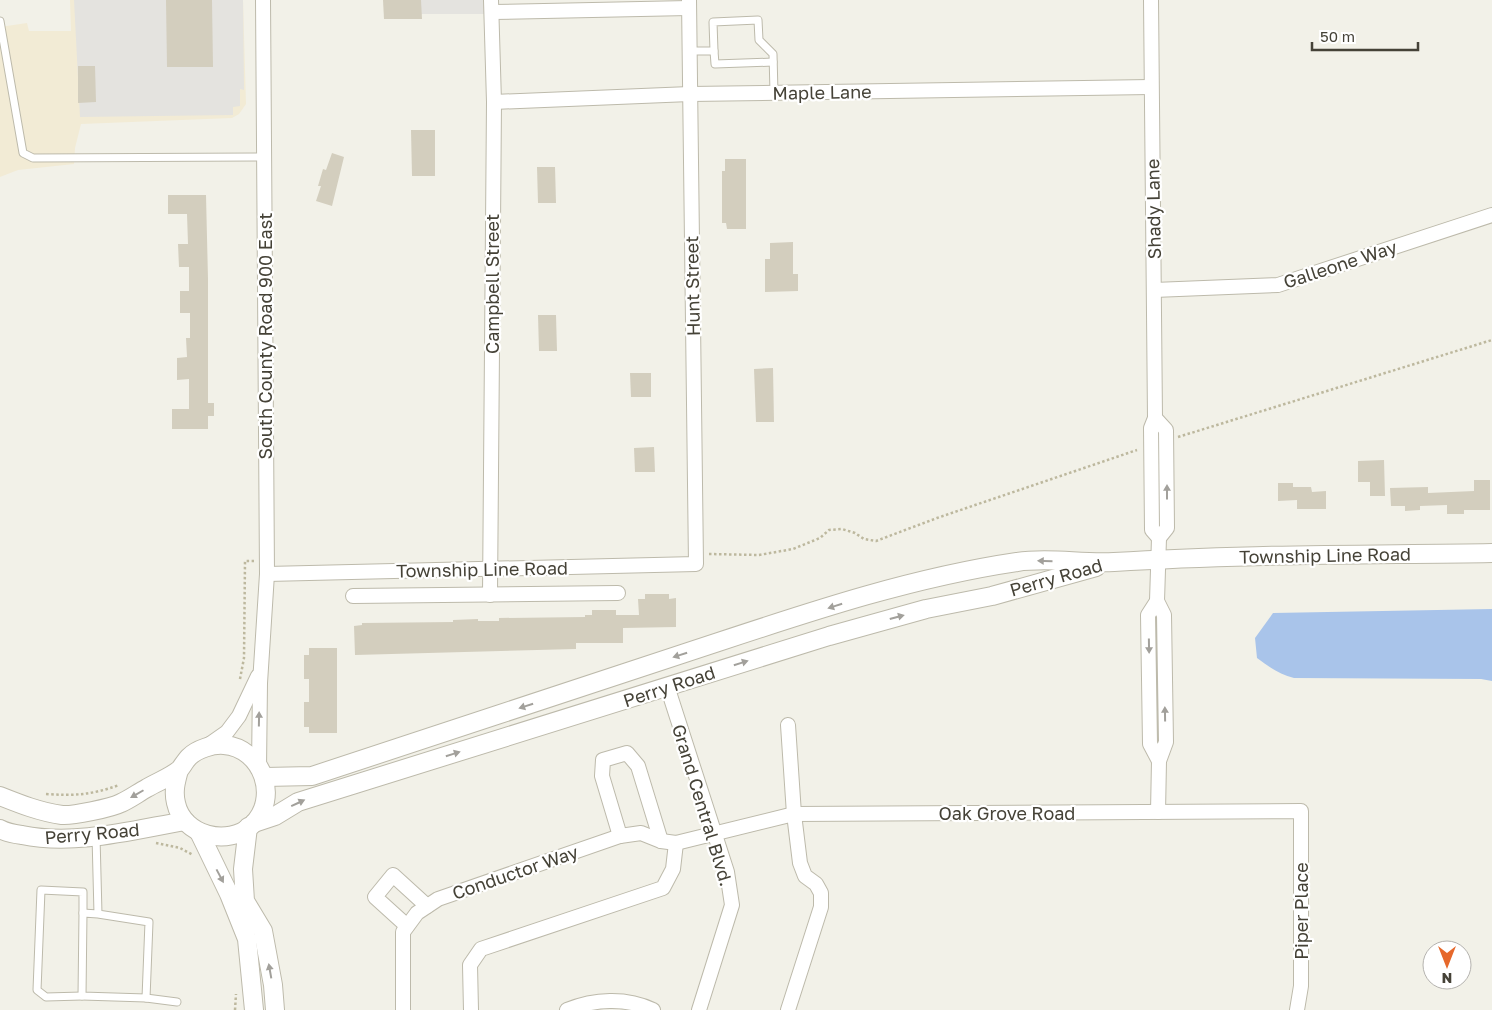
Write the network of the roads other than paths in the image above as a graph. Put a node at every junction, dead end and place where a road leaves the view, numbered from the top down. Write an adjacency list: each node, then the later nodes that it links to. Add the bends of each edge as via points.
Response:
1 (263, 0): 13 (street, South County Road 900 East)
2 (1151, 0): 9 (street, Shady Lane)
3 (689, 4): 4 (street); 7 (street, Hunt Street)
4 (492, 6): 12 (street, Campbell Street)
5 (0, 22): 13 (lane, via 23,153 33,158)
6 (714, 50): 7 (lane); 8 (lane, via 715,64); 8 (lane, via 713,22 758,20 759,40 773,54)
7 (690, 51): 11 (street, Hunt Street)
8 (773, 62): 10 (lane)
9 (1151, 87): 10 (street, Maple Lane); 15 (street, Shady Lane)
10 (774, 92): 11 (street, Maple Lane)
11 (690, 94): 12 (street, Maple Lane); 21 (street, Hunt Street)
12 (494, 102): 22 (street, Campbell Street)
13 (264, 157): 23 (street, South County Road 900 East)
14 (1492, 215): 15 (street, Galleone Way, via 1278,285)
15 (1154, 290): 16 (street, Shady Lane)
16 (1155, 418): 17 (street, Shady Lane, via 1151,428 1152,530); 17 (street, Shady Lane, one-way to 16, via 1167,528 1166,430)
17 (1159, 538): 19 (street, Shady Lane)
18 (1492, 553): 19 (street, Township Line Road)
19 (1159, 559): 20 (street, Township Line Road); 35 (street, via 1157,600 1164,615 1166,742 1159,761)
20 (1111, 562): 28 (street, Perry Road, one-way to 20, via 926,609 992,596); 32 (street, Perry Road, one-way to 32, via 1021,561 924,580 781,622 312,776)
21 (696, 564): 22 (street, Township Line Road)
22 (490, 568): 23 (street, Township Line Road); 25 (street, Campbell Street)
23 (267, 574): 27 (street, South County Road 900 East)
24 (618, 593): 25 (street)
25 (490, 595): 26 (street)
26 (353, 596)
27 (261, 671): 30 (street, South County Road 900 East, via 239,716 226,732); 32 (street, South County Road 900 East, one-way to 27, via 259,727)
28 (667, 686): 38 (street, Perry Road, one-way to 28, via 298,802); 41 (street, Grand Central Blvd.)
29 (788, 725): 36 (street)
30 (206, 747): 31 (street, Perry Road, via 190,755); 32 (street, via 224,745 242,750 256,761)
31 (179, 770): 33 (street, Perry Road, one-way to 33, via 134,787 119,804 63,815); 37 (street, via 174,787 176,805)
32 (262, 772): 38 (street, via 267,794 262,812)
33 (0, 796)
34 (1301, 811): 35 (street, Oak Grove Road); 61 (street, Piper Place, via 1301,986)
35 (1158, 812): 36 (street, Oak Grove Road)
36 (794, 814): 41 (street, Oak Grove Road); 60 (street, via 800,863 805,876 816,884 821,894 821,907)
37 (184, 821): 40 (street, Perry Road); 42 (street, Perry Road)
38 (251, 825): 40 (street, Perry Road, via 235,835 216,837); 54 (street, one-way to 38, via 263,931 245,900 243,869)
39 (0, 829): 42 (street, Perry Road, via 41,839)
40 (199, 832): 53 (street, one-way to 53, via 247,939)
41 (715, 833): 45 (street, Conductor Way); 59 (street, Grand Central Blvd., via 727,872 732,905)
42 (96, 836): 48 (lane)
43 (620, 836): 44 (street, Conductor Way, via 642,833); 44 (street, via 602,776 603,760 627,753 638,766); 46 (street, Conductor Way, via 438,899)
44 (661, 841): 45 (street, Conductor Way)
45 (676, 844): 56 (street, via 673,869 663,888 481,949 470,965)
46 (427, 906): 49 (street, Conductor Way, via 417,912); 49 (street, via 393,875 375,898)
47 (83, 912): 48 (lane); 50 (lane); 50 (lane, via 83,892 41,890 37,990 46,997)
48 (98, 914): 51 (lane, via 149,922)
49 (407, 926): 55 (street, via 402,932)
50 (82, 996): 51 (lane)
51 (146, 998): 52 (lane)
52 (177, 1002)
53 (254, 1010)
54 (275, 1010)
55 (403, 1010)
56 (471, 1010)
57 (567, 1010): 58 (street, via 619,1000)
58 (653, 1010)
59 (698, 1010)
60 (788, 1010)
61 (1298, 1010)

